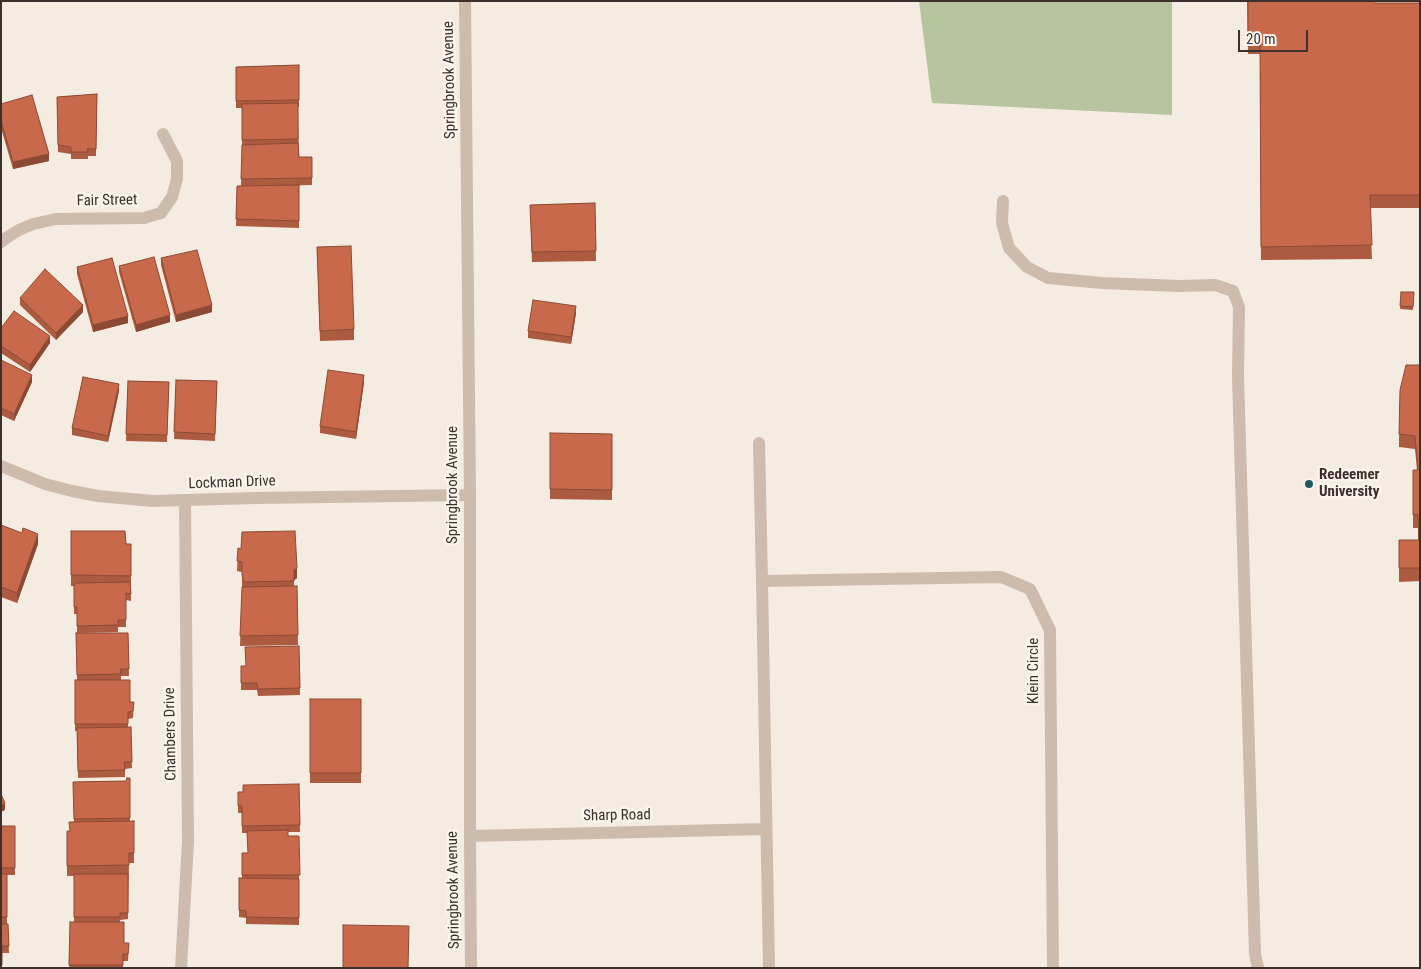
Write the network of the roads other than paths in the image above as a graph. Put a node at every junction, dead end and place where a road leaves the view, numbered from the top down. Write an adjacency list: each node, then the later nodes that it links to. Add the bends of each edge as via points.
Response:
1 (465, 1): 7 (street, Springbrook Avenue)
2 (163, 134): 4 (street, Fair Street, via 177,161 177,179 172,197 161,212 144,218 56,219 33,224)
3 (1003, 200): 16 (street, via 1002,223 1009,248 1027,267 1048,278 1131,284 1215,285 1233,291 1238,307 1255,954)
4 (1, 242)
5 (758, 443): 9 (street)
6 (1, 466): 8 (street, Lockman Drive, via 72,491 125,499)
7 (470, 495): 8 (street, Lockman Drive); 11 (street, Springbrook Avenue)
8 (185, 500): 12 (street, Chambers Drive, via 188,841)
9 (762, 581): 10 (street); 15 (street, Klein Circle, via 1001,577 1030,589 1050,630)
10 (766, 829): 11 (street, Sharp Road); 14 (street)
11 (470, 836): 13 (street, Springbrook Avenue)
12 (181, 968)
13 (471, 968)
14 (769, 968)
15 (1053, 968)
16 (1258, 968)

